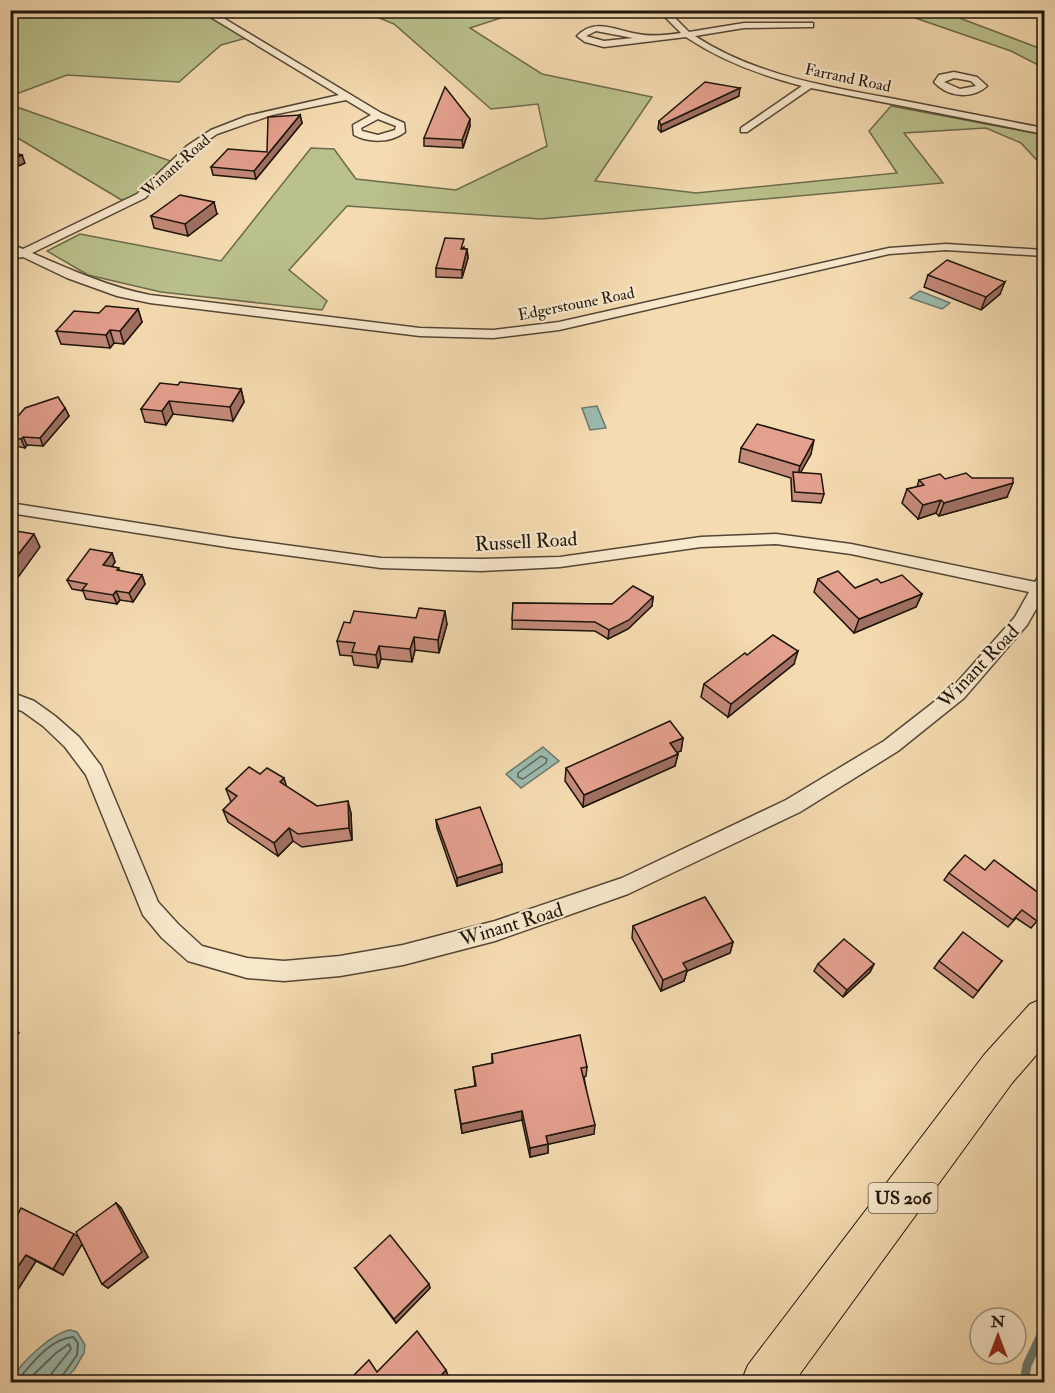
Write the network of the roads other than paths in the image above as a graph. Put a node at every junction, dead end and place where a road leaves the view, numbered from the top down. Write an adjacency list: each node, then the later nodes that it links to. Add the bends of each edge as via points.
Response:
1 (203, 10): 8 (street)
2 (662, 10): 4 (street, Farrand Road)
3 (810, 25): 4 (street, via 750,25)
4 (685, 33): 5 (street); 6 (street, Farrand Road, via 741,63)
5 (647, 38): 5 (street, via 603,28 581,36 613,44)
6 (809, 85): 9 (street, Farrand Road); 11 (street)
7 (957, 91): 9 (street)
8 (349, 96): 10 (street); 13 (street, Winant Road, via 220,129 197,142 141,196)
9 (950, 112): 12 (street, Farrand Road)
10 (378, 115)
11 (744, 130)
12 (1044, 131)
13 (14, 253): 14 (street, Edgerstoune Road, via 95,285 150,299 464,334 559,326 889,251 946,247)
14 (1044, 255)
15 (10, 508): 16 (street, Russell Road, via 381,563 560,562 701,542 776,539 852,549)
16 (1043, 585): 17 (street, Winant Road, via 1022,621 958,693 891,746 793,806 628,885 495,931 403,955 340,966 284,971 239,967 196,954 150,908 94,771 72,742 49,721)
17 (10, 699)
18 (1044, 1017): 19 (highway, US 206, via 998,1069)
19 (765, 1383)

